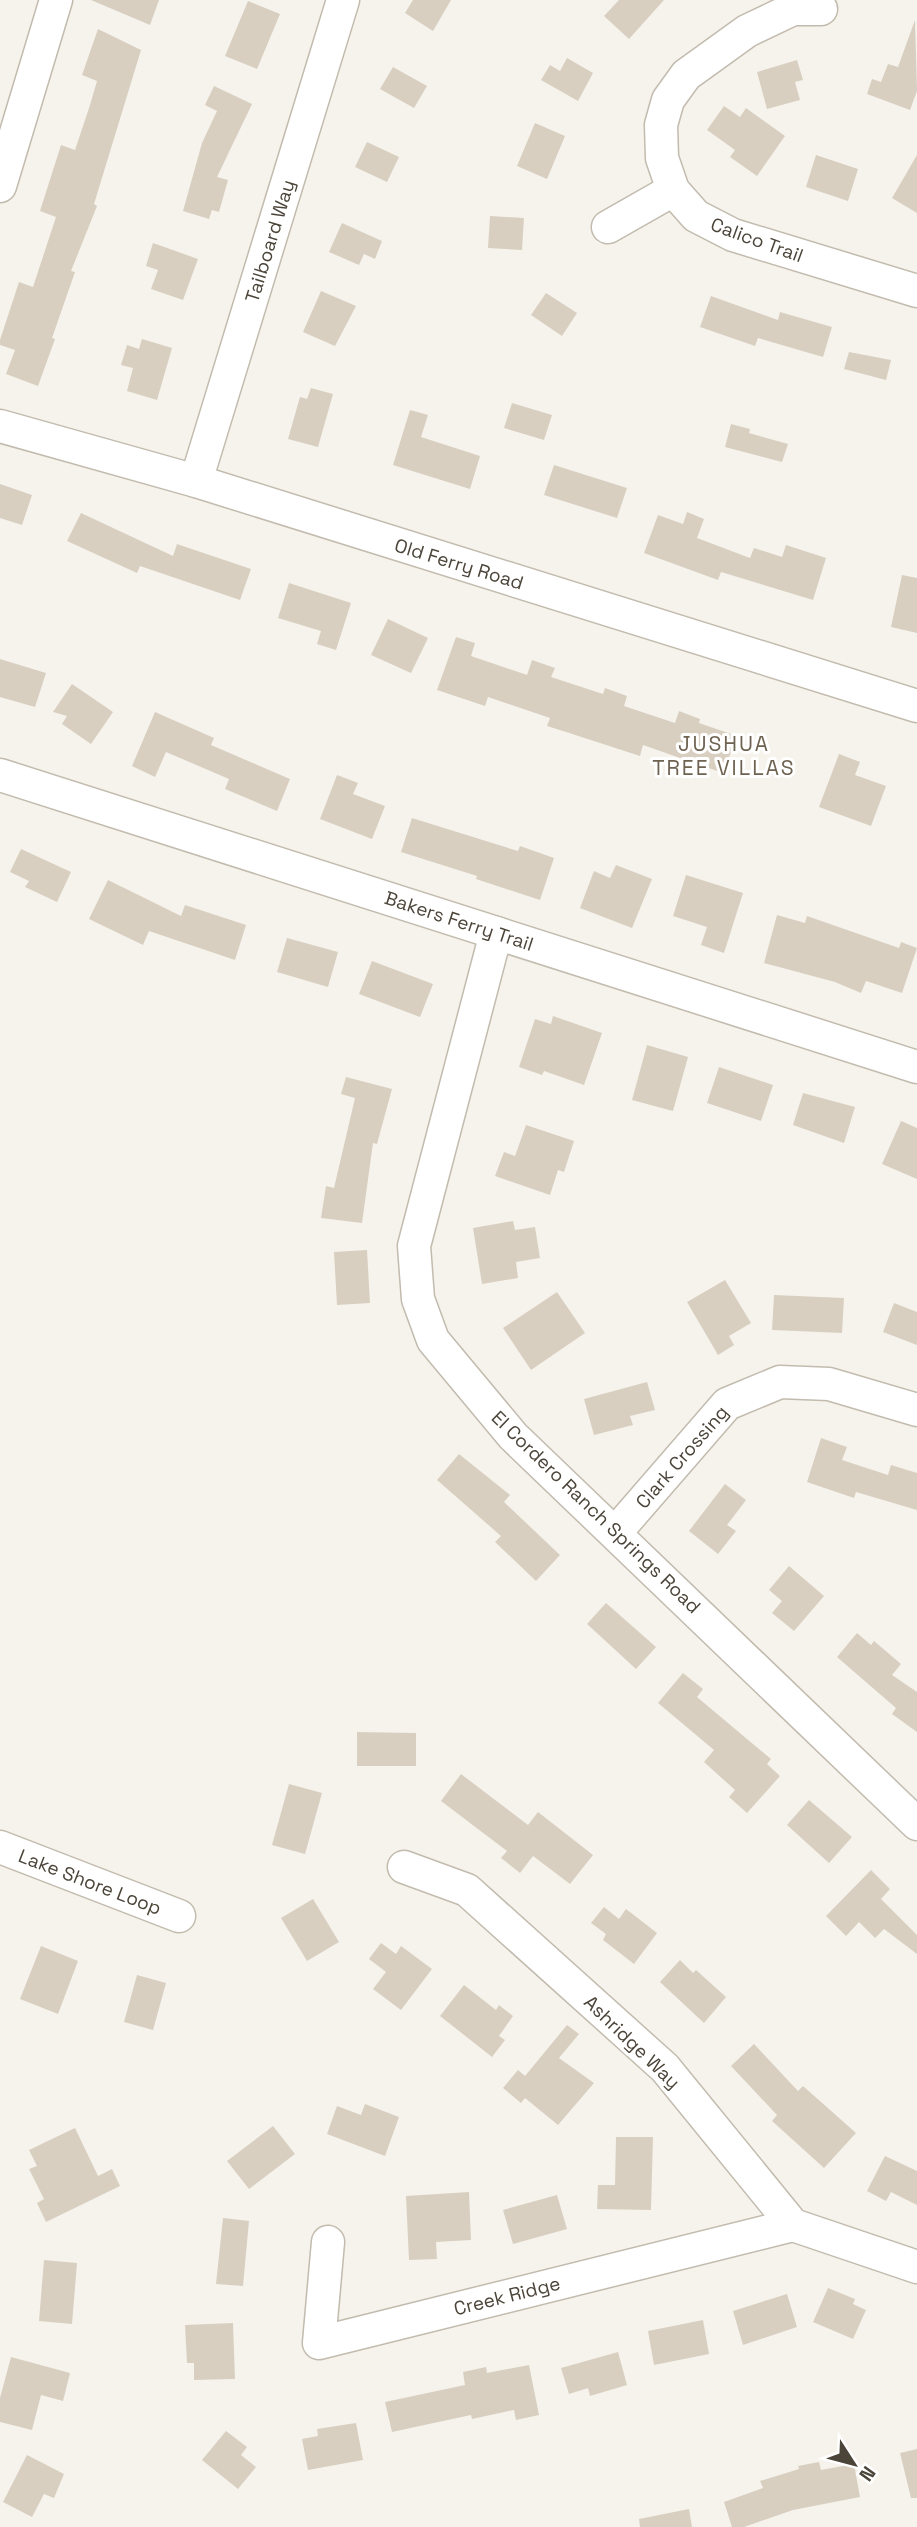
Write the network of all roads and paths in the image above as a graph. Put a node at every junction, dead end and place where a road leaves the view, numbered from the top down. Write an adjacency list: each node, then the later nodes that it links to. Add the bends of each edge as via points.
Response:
1 (55, 0): 4 (street)
2 (344, 0): 9 (street, Tailboard Way)
3 (821, 9): 5 (street, Calico Trail, via 793,9 770,20 686,75 668,100 661,125 662,158)
4 (0, 186)
5 (673, 190): 6 (street); 7 (street, Calico Trail, via 696,216 733,235)
6 (608, 227)
7 (917, 291)
8 (0, 426): 9 (street, Old Ferry Road)
9 (196, 481): 10 (street, Old Ferry Road)
10 (917, 706)
11 (0, 775): 12 (street, Bakers Ferry Trail)
12 (496, 933): 13 (street, Bakers Ferry Trail); 15 (street, El Cordero Ranch Springs Road, via 414,1246 418,1299 433,1340 513,1436)
13 (917, 1067)
14 (917, 1410): 15 (street, Clark Crossing, via 829,1384 780,1382 727,1404)
15 (616, 1532): 16 (street, El Cordero Ranch Springs Road)
16 (917, 1824)
17 (0, 1847): 19 (street, Lake Shore Loop)
18 (404, 1867): 20 (street, Ashridge Way, via 467,1891 665,2068)
19 (179, 1916)
20 (793, 2225): 21 (street, Creek Ridge, via 320,2343); 22 (street)
21 (328, 2242)
22 (917, 2267)

